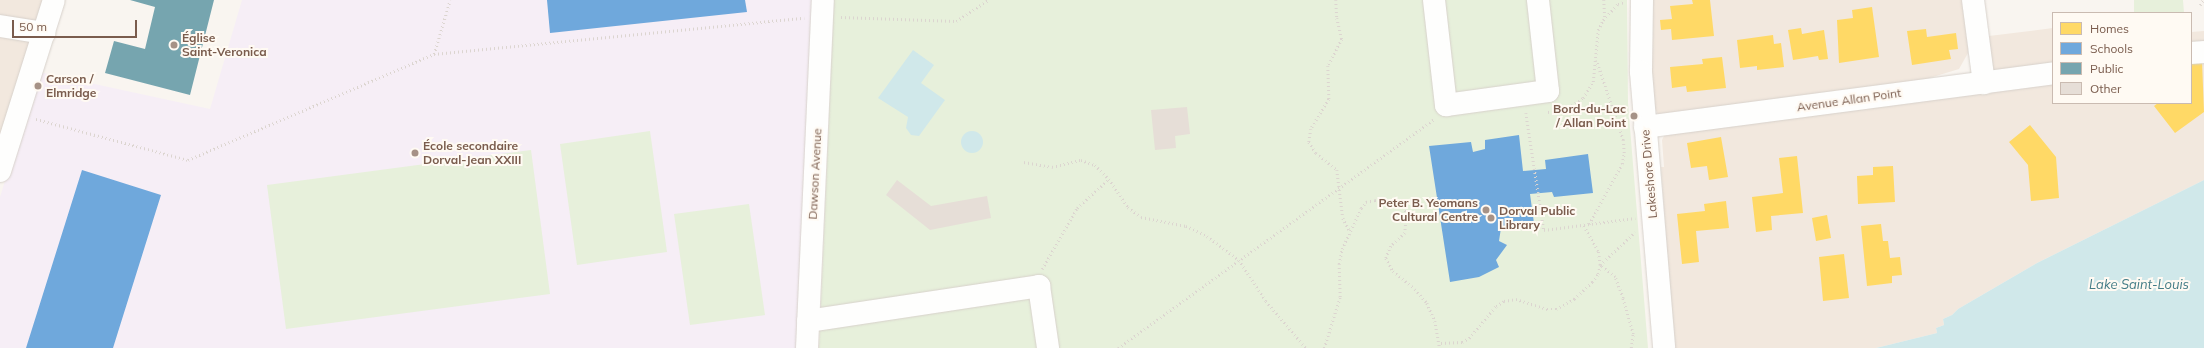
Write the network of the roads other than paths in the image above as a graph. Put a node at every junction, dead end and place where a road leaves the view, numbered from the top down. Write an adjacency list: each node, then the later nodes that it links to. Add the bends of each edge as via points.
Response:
1 (54, 0): 8 (street)
2 (1434, 0): 3 (street, via 1446,105 1548,91)
3 (1538, 0)
4 (1642, 0): 13 (street, Lakeshore Drive, via 1641,72)
5 (1973, 0): 12 (street)
6 (822, 8): 15 (street, Dawson Avenue)
7 (0, 26): 8 (street)
8 (44, 33): 14 (street)
9 (2204, 52): 10 (street)
10 (2192, 54)
11 (2052, 73): 12 (street, Avenue Allan Point)
12 (1984, 83): 13 (street, Avenue Allan Point)
13 (1645, 127): 18 (street, Lakeshore Drive)
14 (0, 171)
15 (808, 321): 16 (street, Dawson Avenue); 17 (street, via 1038,286)
16 (807, 348)
17 (1048, 348)
18 (1664, 348)

